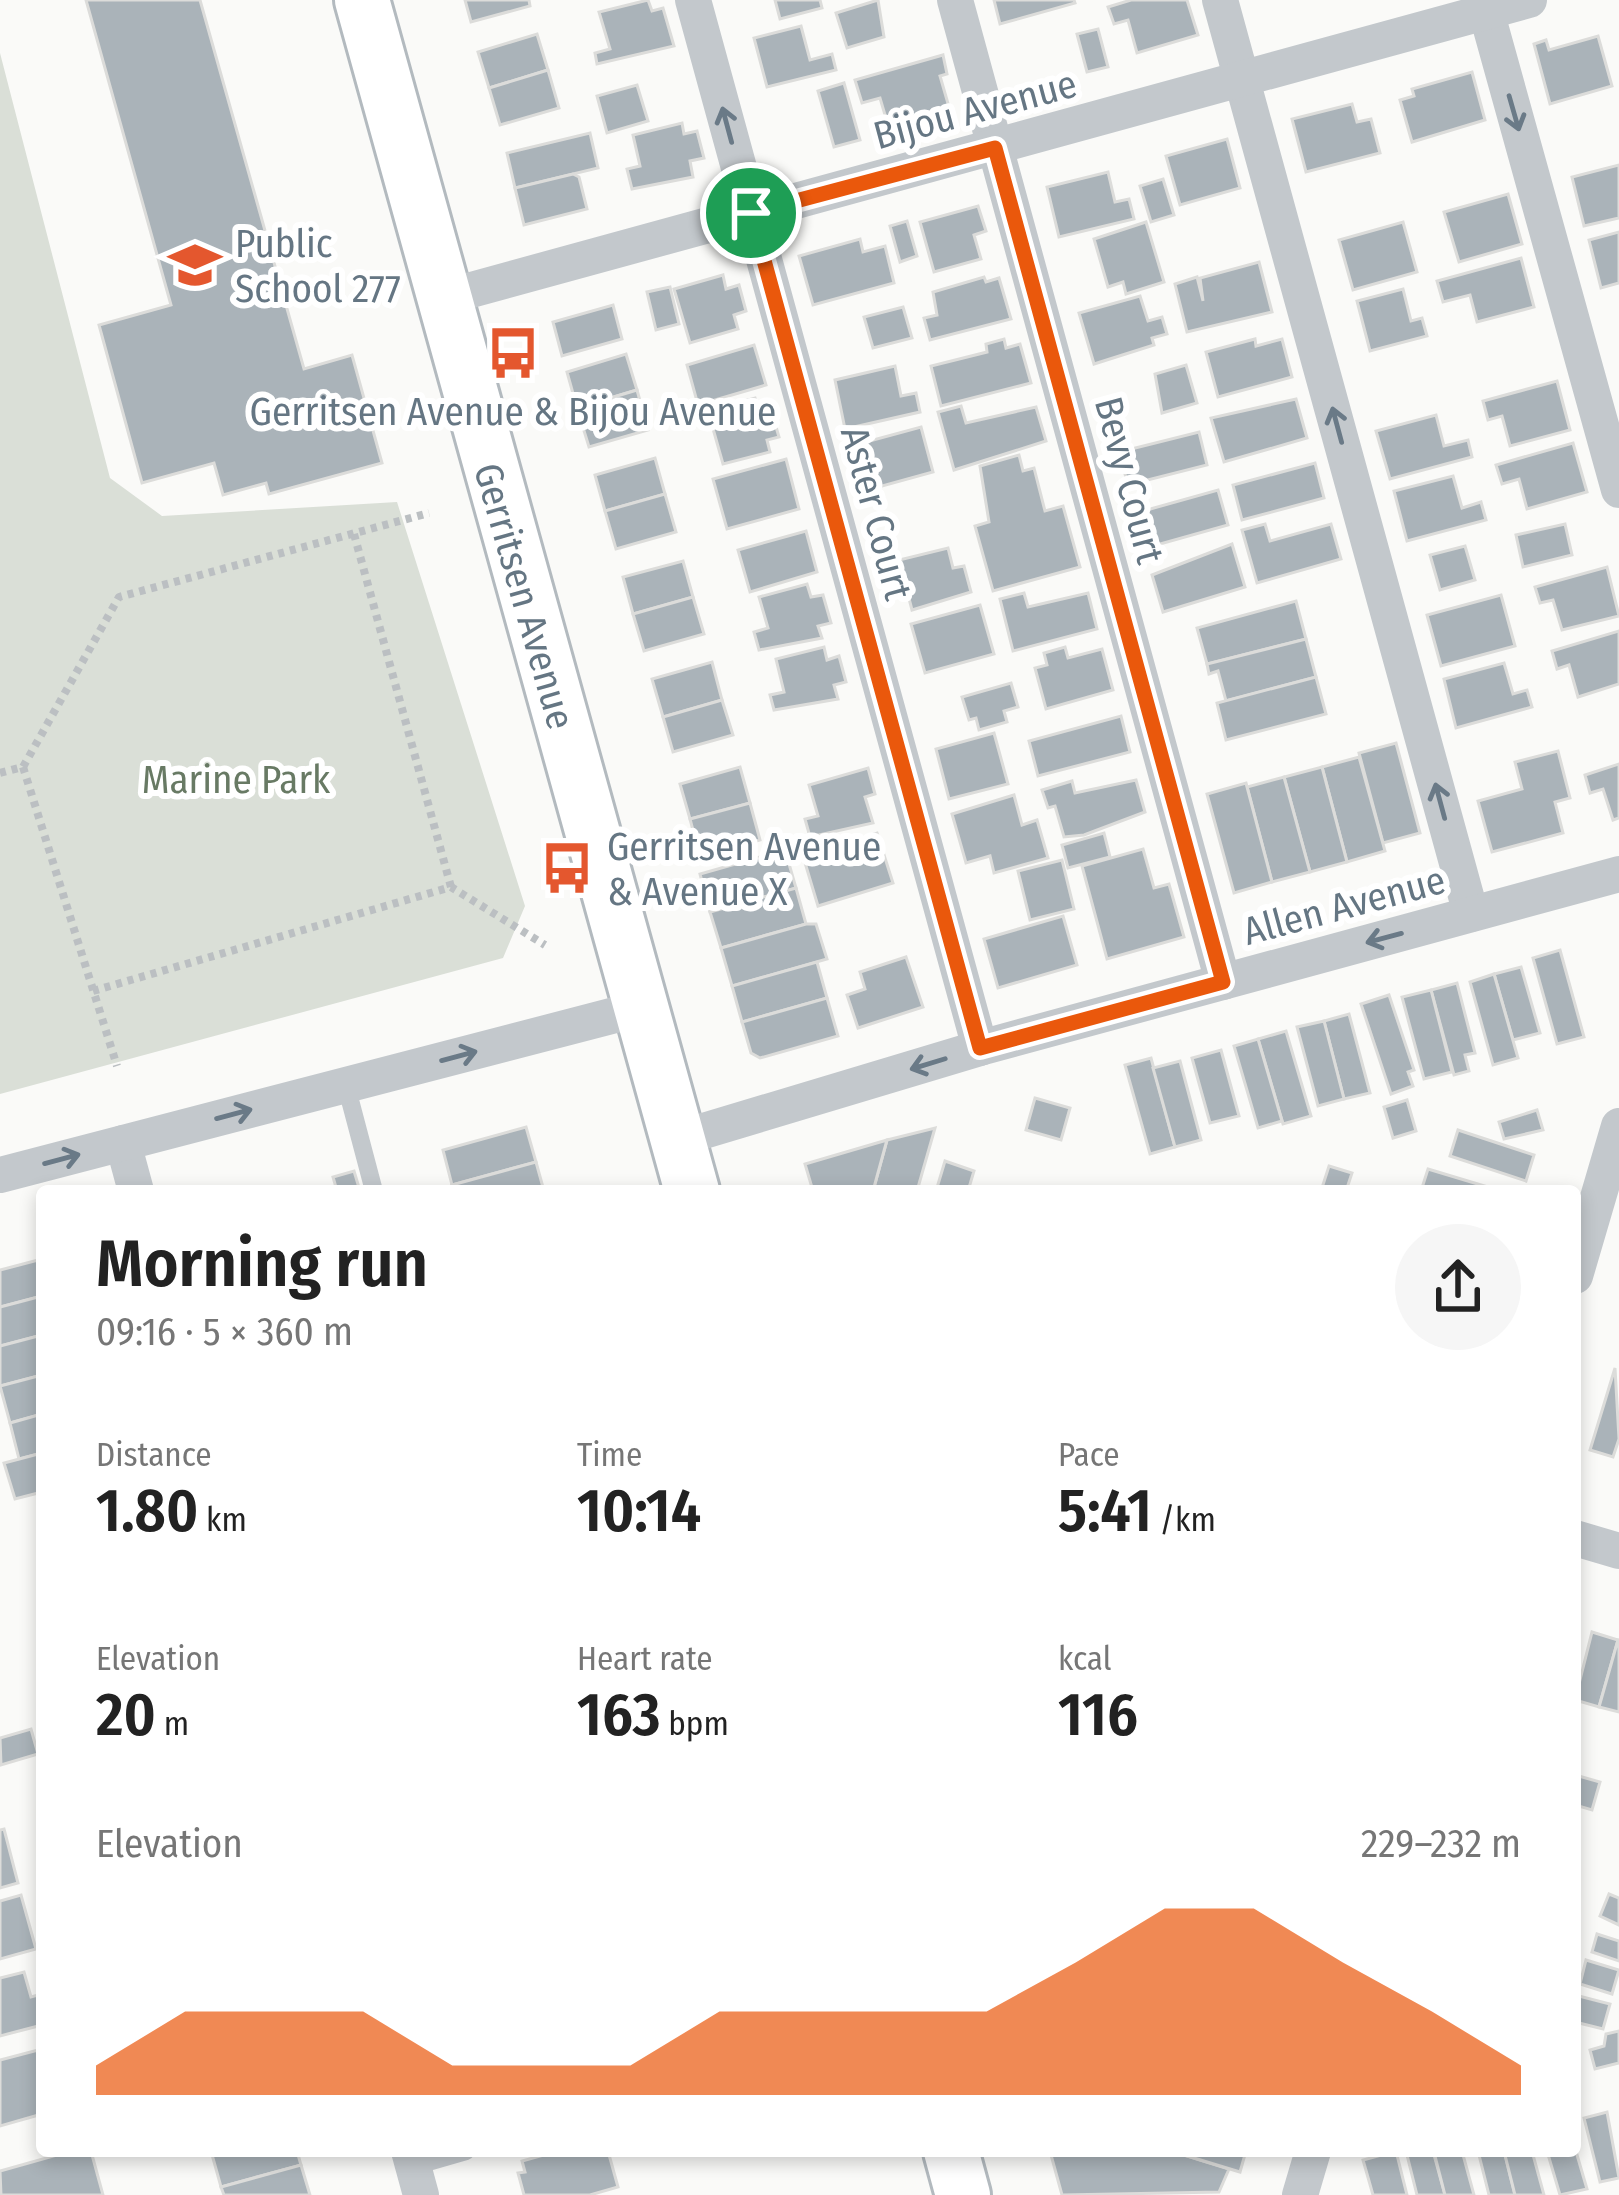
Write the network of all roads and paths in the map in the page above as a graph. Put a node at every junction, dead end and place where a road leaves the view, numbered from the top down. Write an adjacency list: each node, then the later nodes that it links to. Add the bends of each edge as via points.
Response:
1 (362, 0): 10 (main road, Gerritsen Avenue)
2 (693, 0): 9 (street, Aster Court, one-way to 2)
3 (955, 0): 8 (street, Bevy Court)
4 (1220, 0): 7 (street)
5 (1529, 0): 6 (street, Bijou Avenue)
6 (1484, 6): 7 (street, Bijou Avenue); 11 (street, one-way to 11)
7 (1242, 79): 8 (street, Bijou Avenue); 18 (street, one-way to 7)
8 (995, 148): 9 (street, Bijou Avenue); 20 (street, Bevy Court)
9 (751, 213): 10 (street, Bijou Avenue); 23 (street, Aster Court)
10 (442, 298): 22 (main road, Gerritsen Avenue)
11 (1619, 490)
12 (429, 514): 13 (path)
13 (354, 534): 14 (path, via 118,597); 17 (path)
14 (22, 767): 15 (path); 21 (path)
15 (0, 772)
16 (1619, 874): 18 (street, Allen Avenue)
17 (451, 887): 19 (path); 21 (path)
18 (1471, 914): 20 (street, Allen Avenue, one-way to 20)
19 (544, 945)
20 (1223, 982): 23 (street, Allen Avenue)
21 (93, 991): 24 (path)
22 (642, 1008): 25 (street, one-way to 22); 27 (main road, Gerritsen Avenue)
23 (980, 1048): 27 (street, Allen Avenue, one-way to 27)
24 (117, 1066)
25 (346, 1085): 28 (street, one-way to 25); 31 (lane)
26 (1619, 1126): 33 (street)
27 (677, 1139): 32 (main road, Gerritsen Avenue)
28 (123, 1143): 29 (street, one-way to 28); 30 (street)
29 (0, 1175)
30 (134, 1185)
31 (372, 1185)
32 (690, 1185)
33 (1581, 1256)
34 (1581, 1540): 35 (street)
35 (1619, 1551)
36 (451, 2157): 39 (lane)
37 (953, 2157): 40 (main road)
38 (1311, 2157): 41 (street)
39 (415, 2171)
40 (963, 2195)
41 (1300, 2195)

